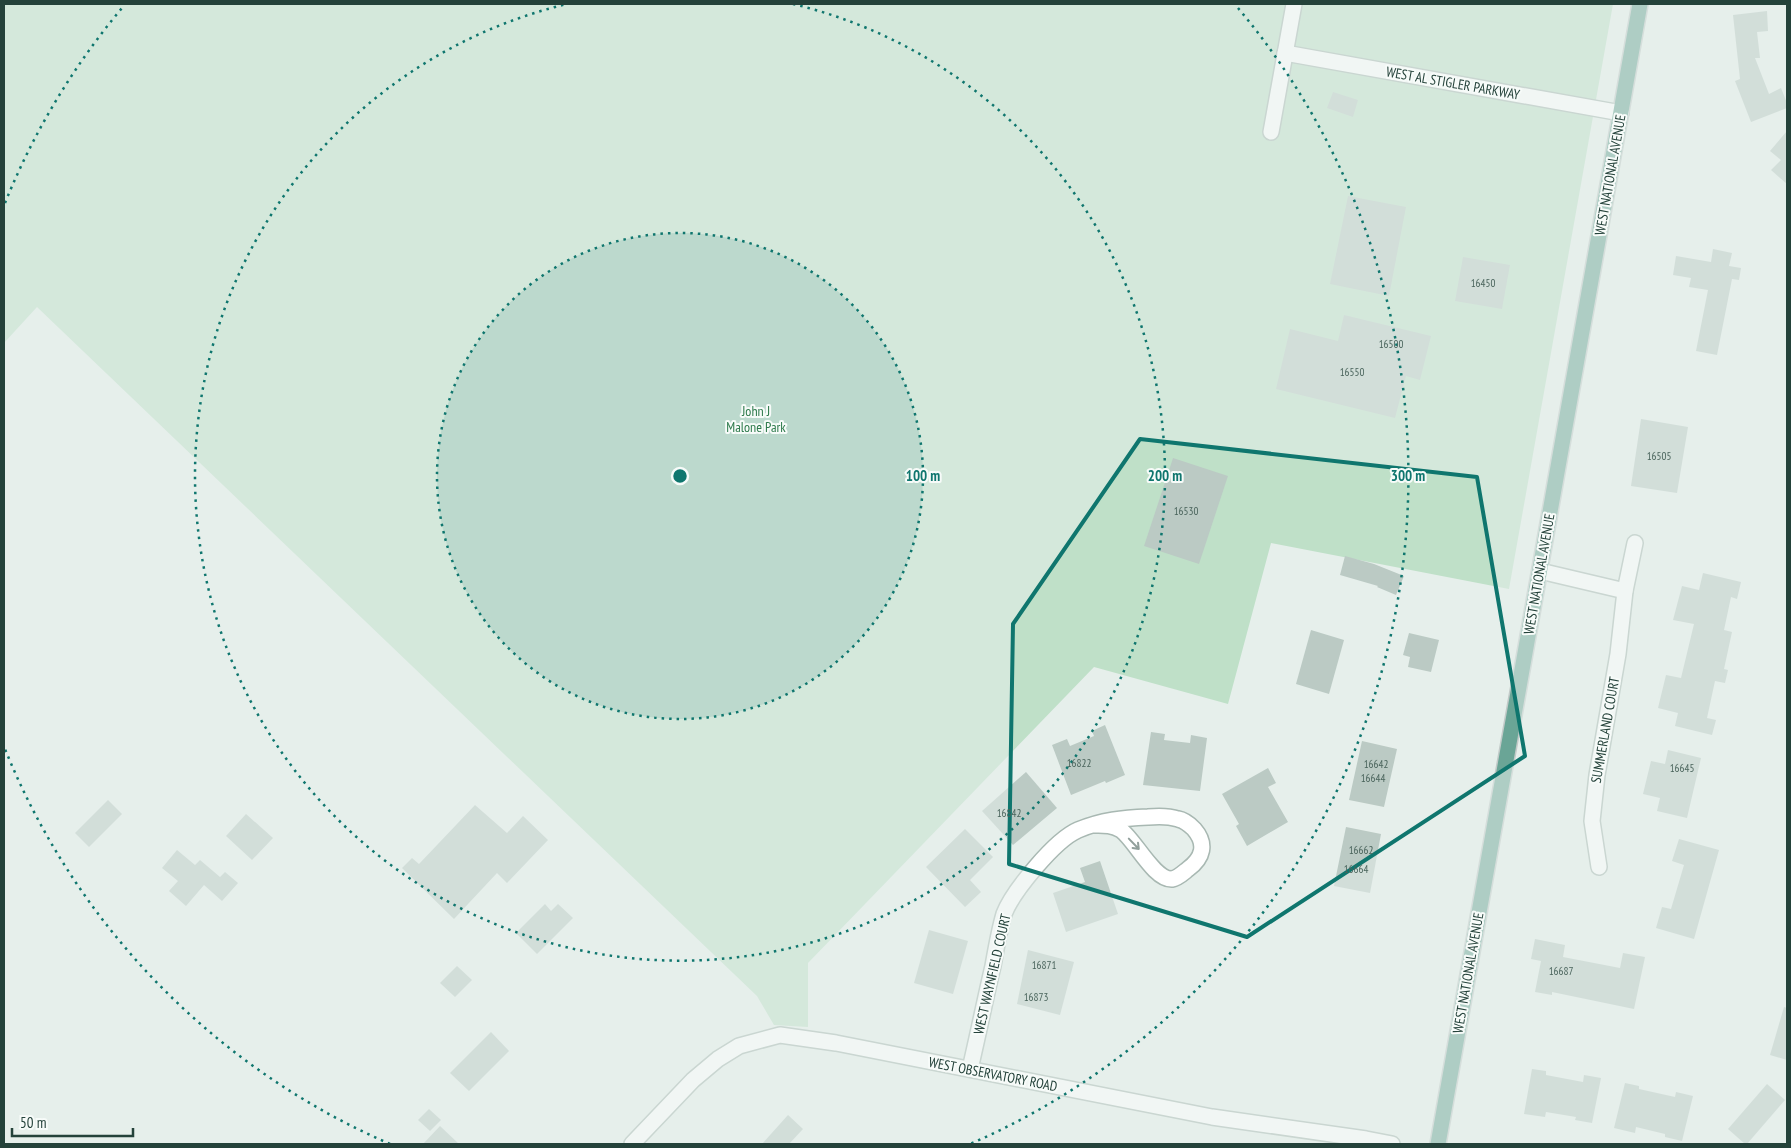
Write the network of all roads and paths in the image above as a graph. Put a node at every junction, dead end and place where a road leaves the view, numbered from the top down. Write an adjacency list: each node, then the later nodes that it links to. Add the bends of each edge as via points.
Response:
1 (1294, 4): 3 (street)
2 (1640, 4): 4 (main road, WEST NATIONAL AVENUE)
3 (1285, 54): 4 (street, WEST AL STIGLER PARKWAY); 5 (street)
4 (1621, 113): 7 (main road, WEST NATIONAL AVENUE)
5 (1271, 132)
6 (1635, 542): 8 (street, SUMMERLAND COURT)
7 (1540, 571): 8 (street); 14 (main road, WEST NATIONAL AVENUE)
8 (1625, 591): 10 (street, SUMMERLAND COURT, via 1592,821)
9 (1092, 826): 9 (street, WEST WAYNFIELD COURT, one-way to 9, via 1108,825 1121,830 1161,876 1171,879 1196,864 1202,854 1199,835 1179,819 1158,816 1114,819); 11 (street, WEST WAYNFIELD COURT, via 1076,831 1043,859 1005,913)
10 (1599, 868)
11 (970, 1069): 12 (street, WEST OBSERVATORY ROAD, via 780,1035 739,1046 718,1059 693,1080); 13 (street, WEST OBSERVATORY ROAD, via 1212,1117)
12 (632, 1144)
13 (1392, 1144)
14 (1438, 1144)

